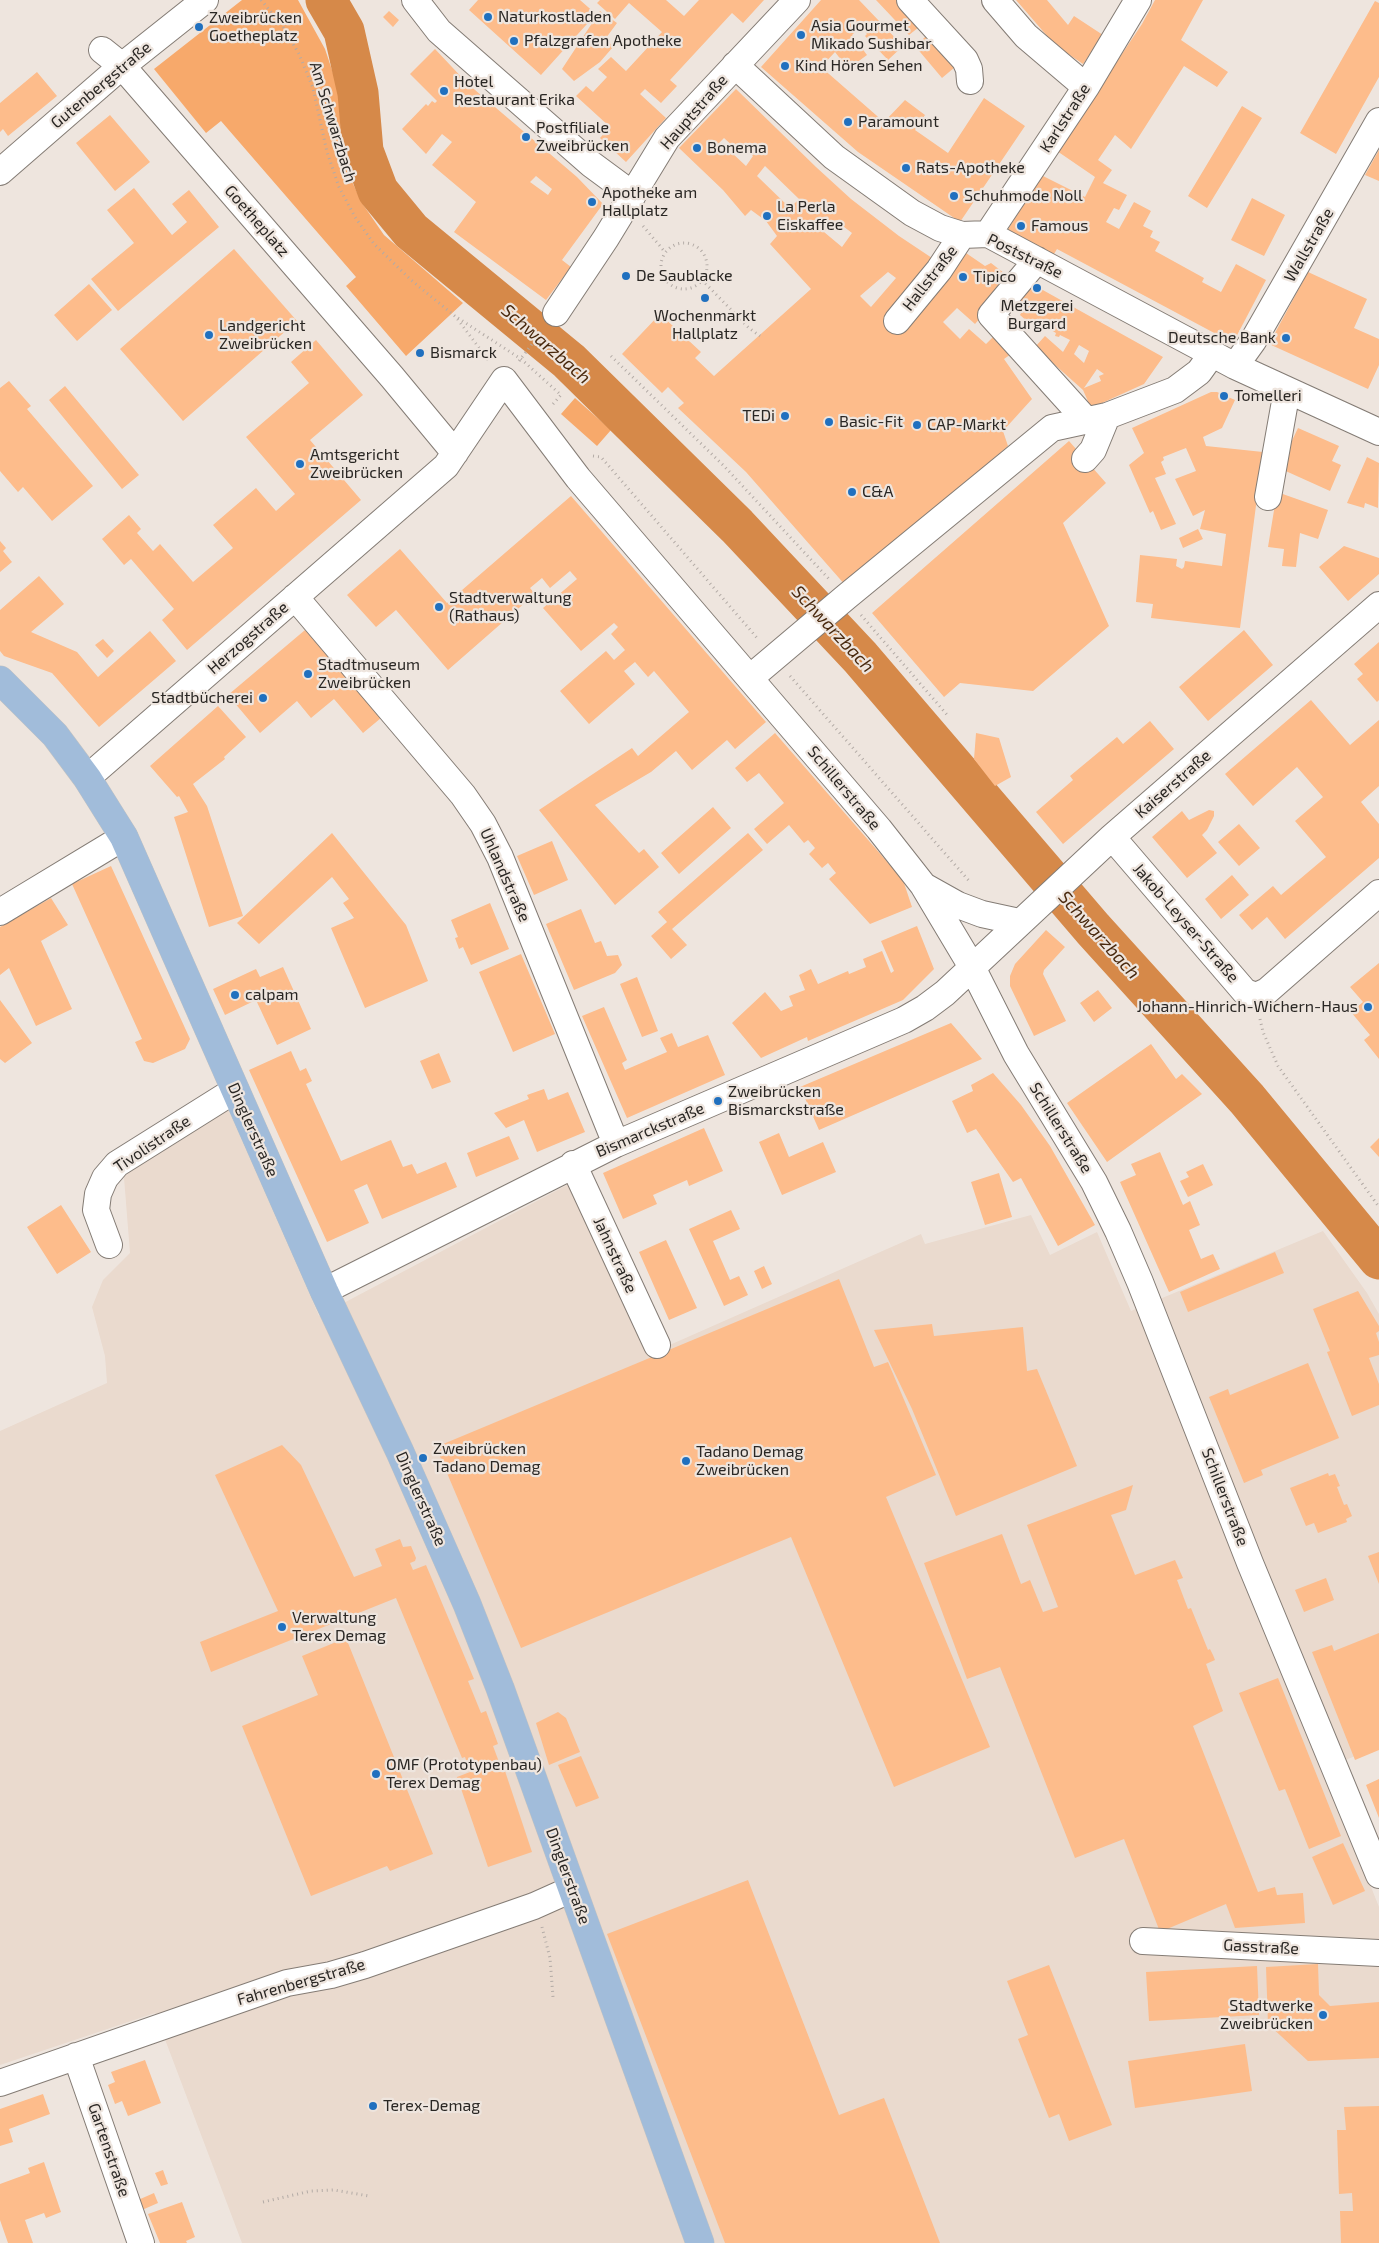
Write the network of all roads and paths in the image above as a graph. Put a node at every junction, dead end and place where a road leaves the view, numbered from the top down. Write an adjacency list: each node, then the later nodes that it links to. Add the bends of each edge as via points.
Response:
1 (205, 0): 8 (street, Gutenbergstraße)
2 (262, 0): 27 (path, Am Schwarzbach, via 299,54 313,88 340,187 355,217 374,244 410,280 456,318)
3 (796, 0): 9 (street, Hauptstraße)
4 (910, 0): 10 (street, via 965,60)
5 (995, 0): 11 (street, via 1026,36)
6 (1138, 0): 11 (street, Karlstraße)
7 (426, 5): 14 (street, via 440,31)
8 (112, 58): 13 (street, Gutenbergstraße); 31 (street, Goetheplatz)
9 (735, 65): 14 (street, Hauptstraße, via 667,138); 16 (street, Poststraße, via 834,156 912,212 940,228)
10 (970, 81)
11 (1086, 87): 15 (street, Karlstraße)
12 (1379, 121): 26 (street, Wallstraße, via 1258,332)
13 (0, 172)
14 (635, 207): 17 (path); 20 (street, Hauptstraße)
15 (988, 234): 16 (street, Poststraße); 18 (street, Poststraße)
16 (962, 235): 21 (street, Hallstraße, via 939,270)
17 (665, 252): 19 (path, via 661,270 671,285 688,288); 19 (path, via 676,244 698,247 706,260 707,269)
18 (1037, 260): 23 (street, Poststraße); 29 (street, via 991,315)
19 (702, 280): 22 (path)
20 (556, 313): 25 (path)
21 (897, 320)
22 (760, 336)
23 (1212, 354): 26 (street, Poststraße); 29 (street, via 1199,372 1175,390)
24 (611, 356): 36 (path, via 724,466)
25 (521, 359)
26 (1235, 366): 28 (street, Poststraße)
27 (504, 380): 31 (street, Herzogstraße); 32 (street, Schillerstraße)
28 (1287, 390): 30 (street, Poststraße); 34 (street)
29 (1097, 418): 33 (street, via 1093,450); 36 (street, via 1052,428)
30 (1379, 432)
31 (455, 453): 35 (street, Herzogstraße, via 446,466)
32 (559, 453): 38 (path, via 601,457); 39 (street, Schillerstraße)
33 (1085, 459)
34 (1268, 497)
35 (295, 597): 42 (street, Herzogstraße); 53 (street, Uhlandstraße, via 463,795 483,824 500,857)
36 (843, 599): 38 (street); 41 (path)
37 (1379, 605): 44 (street, Kaiserstraße)
38 (783, 651): 39 (street); 46 (path)
39 (750, 678): 45 (street, Schillerstraße)
40 (0, 680): 42 (main road, Dinglerstraße, via 55,735)
41 (949, 717)
42 (87, 778): 43 (main road, Dinglerstraße)
43 (124, 837): 48 (street); 52 (main road, Dinglerstraße)
44 (1112, 837): 49 (street, Kaiserstraße); 51 (street, Jakob-Leyser-Straße, via 1246,992)
45 (923, 885): 49 (street, via 982,914); 50 (street, Schillerstraße)
46 (976, 888)
47 (1379, 892): 51 (street, via 1267,991)
48 (0, 912)
49 (1022, 920): 50 (street, Kaiserstraße)
50 (972, 967): 53 (street, Bismarckstraße, via 945,993 904,1020); 59 (street, Schillerstraße, via 1016,1054 1094,1182 1118,1231)
51 (1256, 996): 55 (path, via 1263,1032 1278,1066)
52 (235, 1090): 56 (street, Tivolistraße, via 117,1164 105,1178 96,1210); 57 (main road, Dinglerstraße)
53 (616, 1144): 54 (street, Bismarckstraße)
54 (573, 1164): 57 (street, Bismarckstraße); 58 (street, Jahnstraße)
55 (1379, 1207)
56 (109, 1245)
57 (324, 1291): 60 (main road, Dinglerstraße, via 467,1604 510,1713)
58 (657, 1345)
59 (1379, 1875)
60 (572, 1890): 65 (street, Fahrenbergstraße, via 365,1965 287,1983); 70 (main road, Dinglerstraße)
61 (1143, 1941): 62 (street, Gasstraße)
62 (1379, 1953)
63 (550, 1958): 64 (path)
64 (552, 1996)
65 (76, 2056): 66 (street, Fahrenbergstraße); 69 (street, Gartenstraße)
66 (0, 2083)
67 (369, 2196): 68 (path, via 311,2190)
68 (263, 2202)
69 (141, 2243)
70 (700, 2243)

